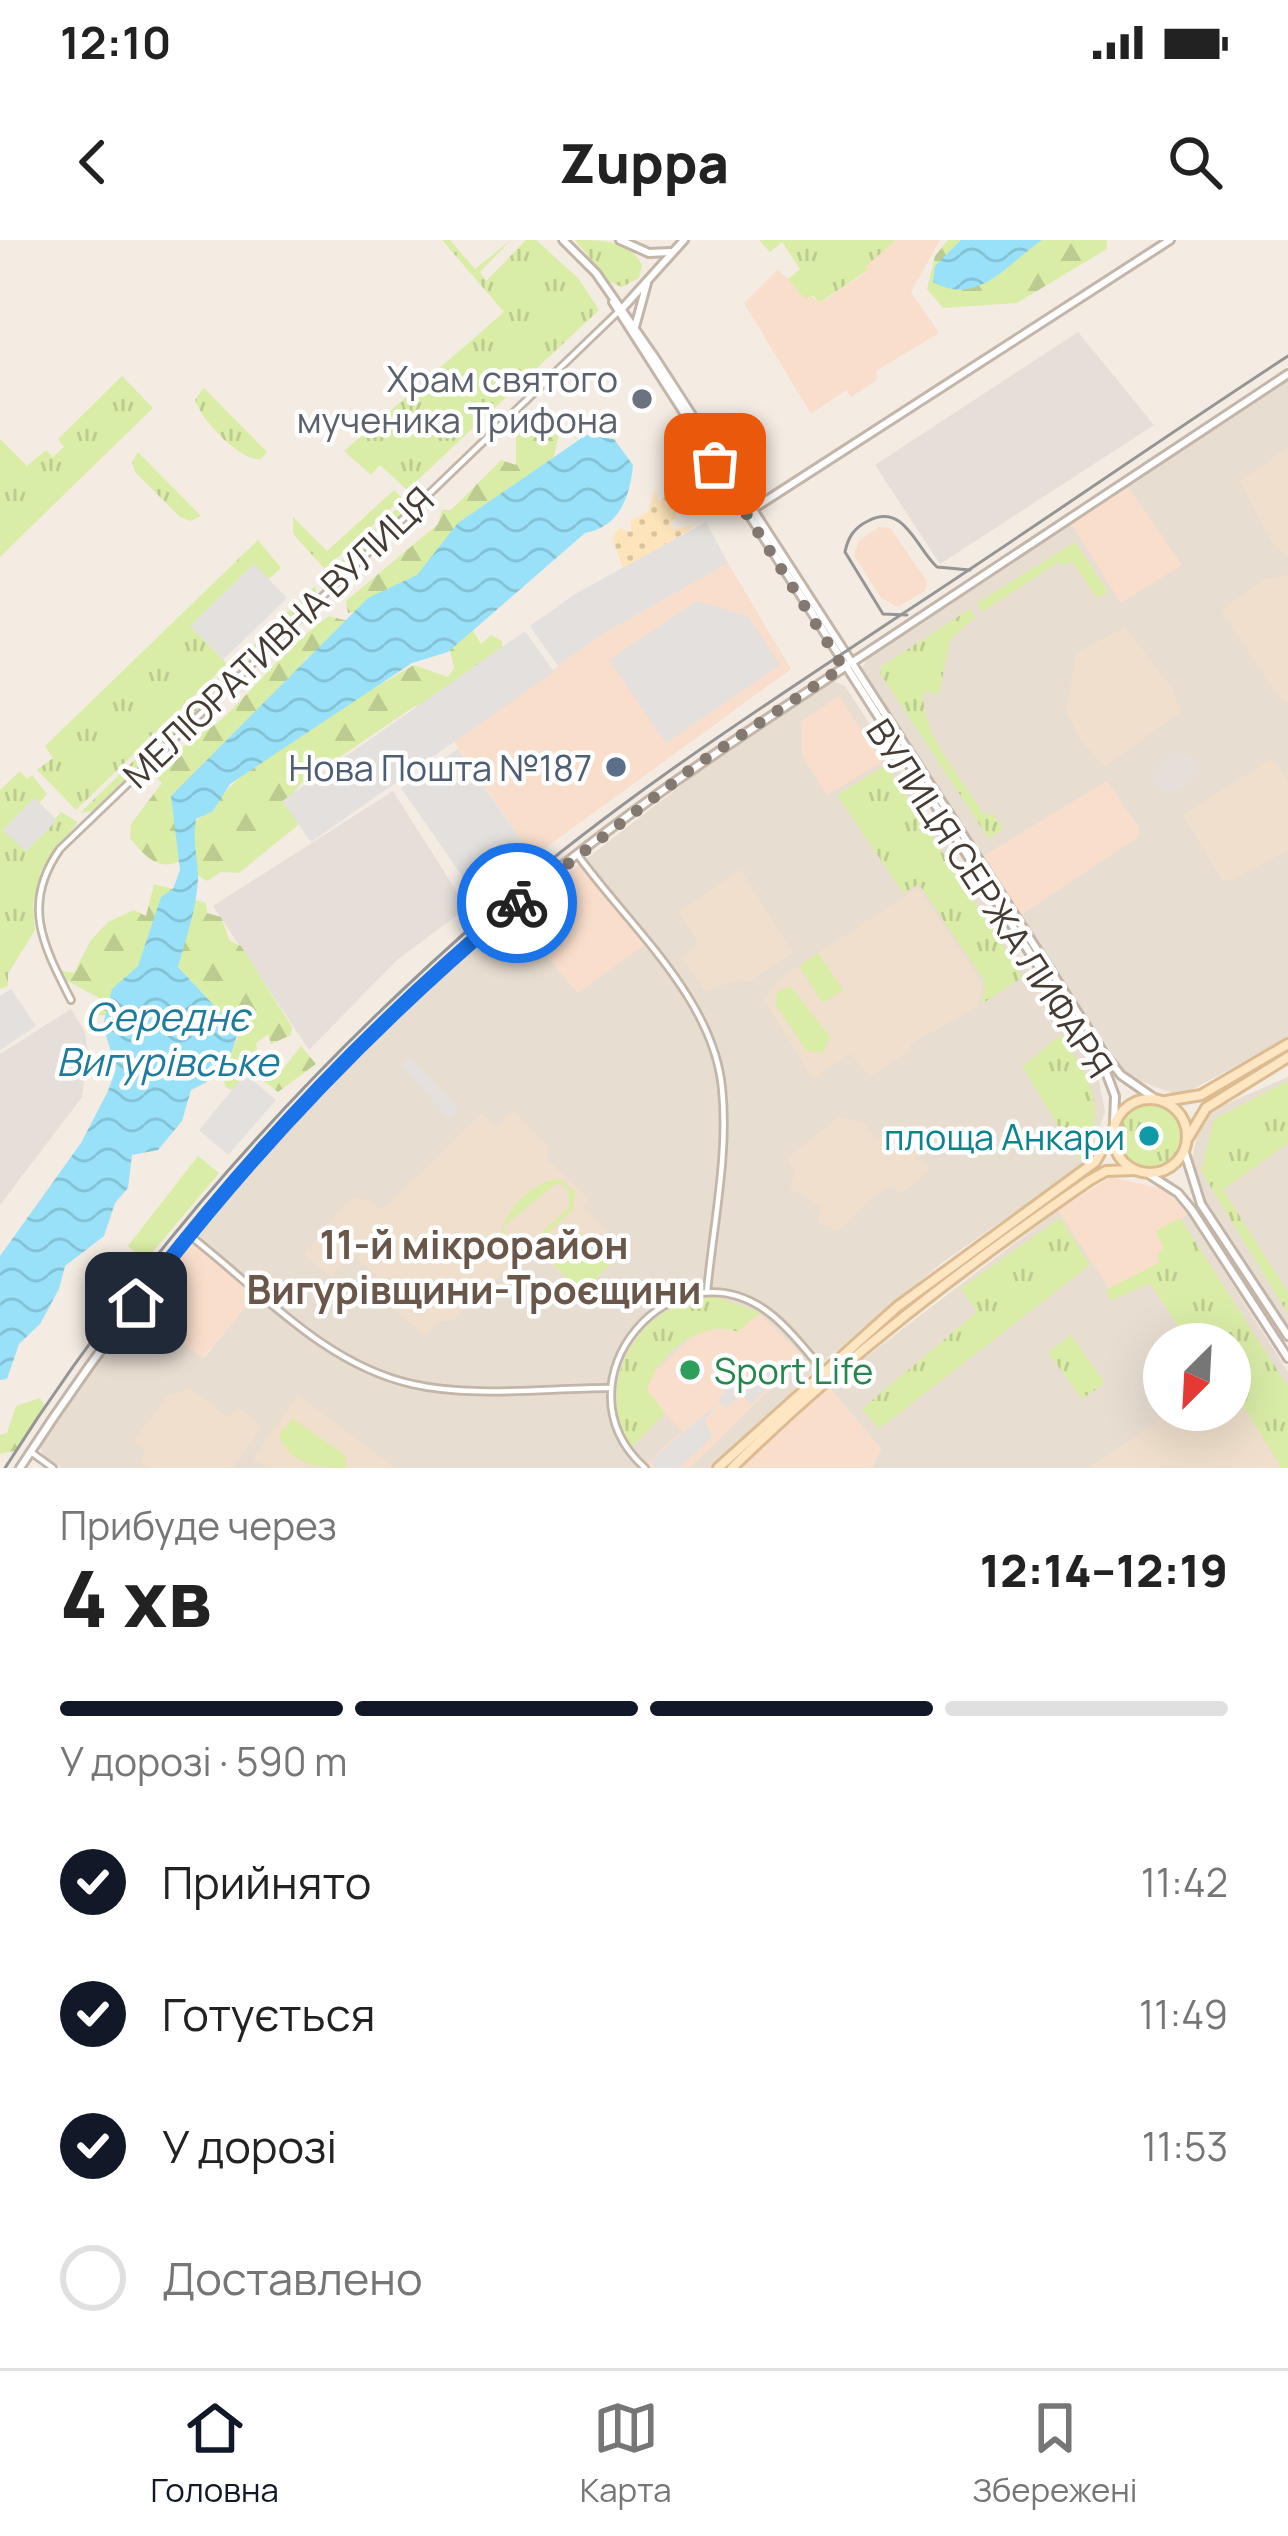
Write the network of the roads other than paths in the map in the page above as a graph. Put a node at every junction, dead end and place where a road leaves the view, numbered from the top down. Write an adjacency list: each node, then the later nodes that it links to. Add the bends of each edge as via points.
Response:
1 (563, 240): 7 (street)
2 (620, 240): 5 (street, via 650,253)
3 (685, 240): 5 (street)
4 (1170, 240): 10 (street)
5 (673, 251): 6 (street)
6 (654, 269): 7 (street); 8 (street)
7 (619, 311): 8 (street, ВУЛИЦЯ СЕРЖА ЛИФАРЯ); 10 (street, ВУЛИЦЯ СЕРЖА ЛИФАРЯ); 14 (street, МЕЛІОРАТИВНА ВУЛИЦЯ, via 60,849 44,871 36,913)
8 (634, 328): 10 (street, ВУЛИЦЯ СЕРЖА ЛИФАРЯ)
9 (1288, 374): 11 (street)
10 (749, 512): 11 (street, ВУЛИЦЯ СЕРЖА ЛИФАРЯ); 12 (street, ВУЛИЦЯ СЕРЖА ЛИФАРЯ)
11 (853, 662): 12 (street); 17 (street, ВУЛИЦЯ СЕРЖА ЛИФАРЯ, via 1106,1055)
12 (843, 667): 13 (street); 19 (street, ВУЛИЦЯ СЕРЖА ЛИФАРЯ, via 1106,1072)
13 (577, 854): 24 (street, via 382,1024); 25 (street, via 687,998 716,1059 723,1117)
14 (71, 1000)
15 (1288, 1044): 18 (main road, via 1201,1096)
16 (1288, 1057): 20 (main road, via 1206,1108)
17 (1154, 1098): 18 (main road); 19 (main road, via 1132,1102)
18 (1165, 1101): 20 (main road, via 1182,1117)
19 (1113, 1128): 22 (main road, via 1116,1153); 28 (main road, via 1082,1173 946,1268)
20 (1187, 1139): 21 (main road)
21 (1184, 1150): 23 (main road, via 1169,1168); 26 (street, via 1201,1204)
22 (1135, 1170): 23 (main road); 35 (main road, via 1090,1180 940,1283)
23 (1147, 1173): 27 (street, via 1192,1210)
24 (189, 1235): 29 (street, via 362,1367 416,1385); 30 (street)
25 (707, 1292): 28 (street, via 772,1314); 29 (street, via 677,1296 634,1331)
26 (1288, 1336)
27 (1288, 1358)
28 (823, 1370): 34 (main road)
29 (608, 1388): 33 (street, via 624,1443)
30 (31, 1452): 31 (street); 32 (street)
31 (20, 1468)
32 (53, 1468)
33 (644, 1468)
34 (718, 1468)
35 (732, 1468)

